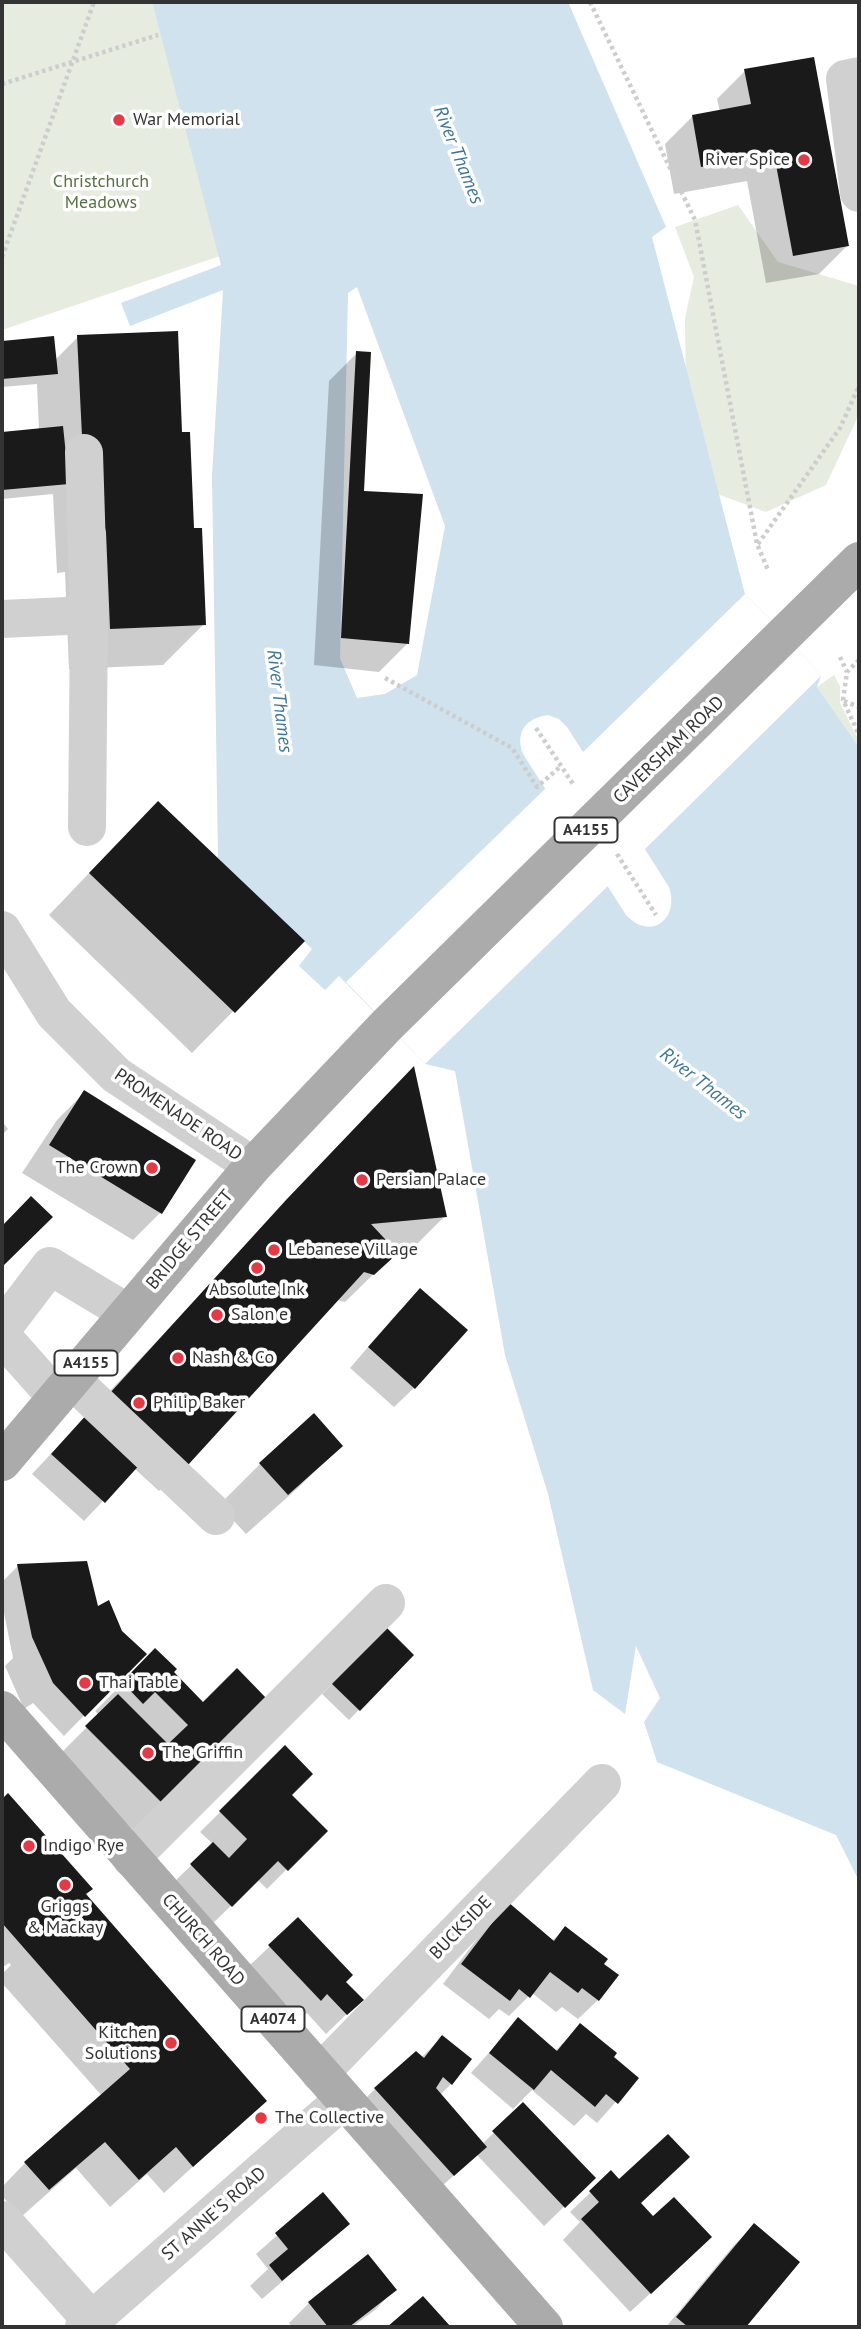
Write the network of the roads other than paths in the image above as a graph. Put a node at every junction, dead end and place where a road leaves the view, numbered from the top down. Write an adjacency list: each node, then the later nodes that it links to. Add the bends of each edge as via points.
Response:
1 (859, 76): 2 (street, via 845,79)
2 (859, 193)
3 (84, 453): 5 (street)
4 (859, 561): 9 (main road, CAVERSHAM ROAD / A4155)
5 (89, 615): 6 (street); 7 (street)
6 (2, 619)
7 (87, 827)
8 (2, 930): 10 (street, PROMENADE ROAD, via 54,1013 116,1075)
9 (387, 1025): 10 (main road, BRIDGE STREET / A4155)
10 (253, 1166): 11 (main road, BRIDGE STREET / A4155)
11 (128, 1313): 12 (street, via 50,1266); 14 (main road, BRIDGE STREET / A4155)
12 (2, 1329)
13 (2, 1336): 14 (street)
14 (64, 1388): 15 (main road, BRIDGE STREET / A4155); 16 (street)
15 (2, 1462)
16 (216, 1516)
17 (386, 1603): 20 (street)
18 (2, 1710): 20 (main road, CHURCH ROAD / A4074)
19 (602, 1783): 21 (street, BUCKSIDE)
20 (131, 1857): 21 (main road, CHURCH ROAD / A4074)
21 (332, 2086): 23 (street, ST ANNE'S ROAD); 24 (main road, CHURCH ROAD / A4074)
22 (2, 2220): 23 (street)
23 (88, 2324)
24 (544, 2327)

